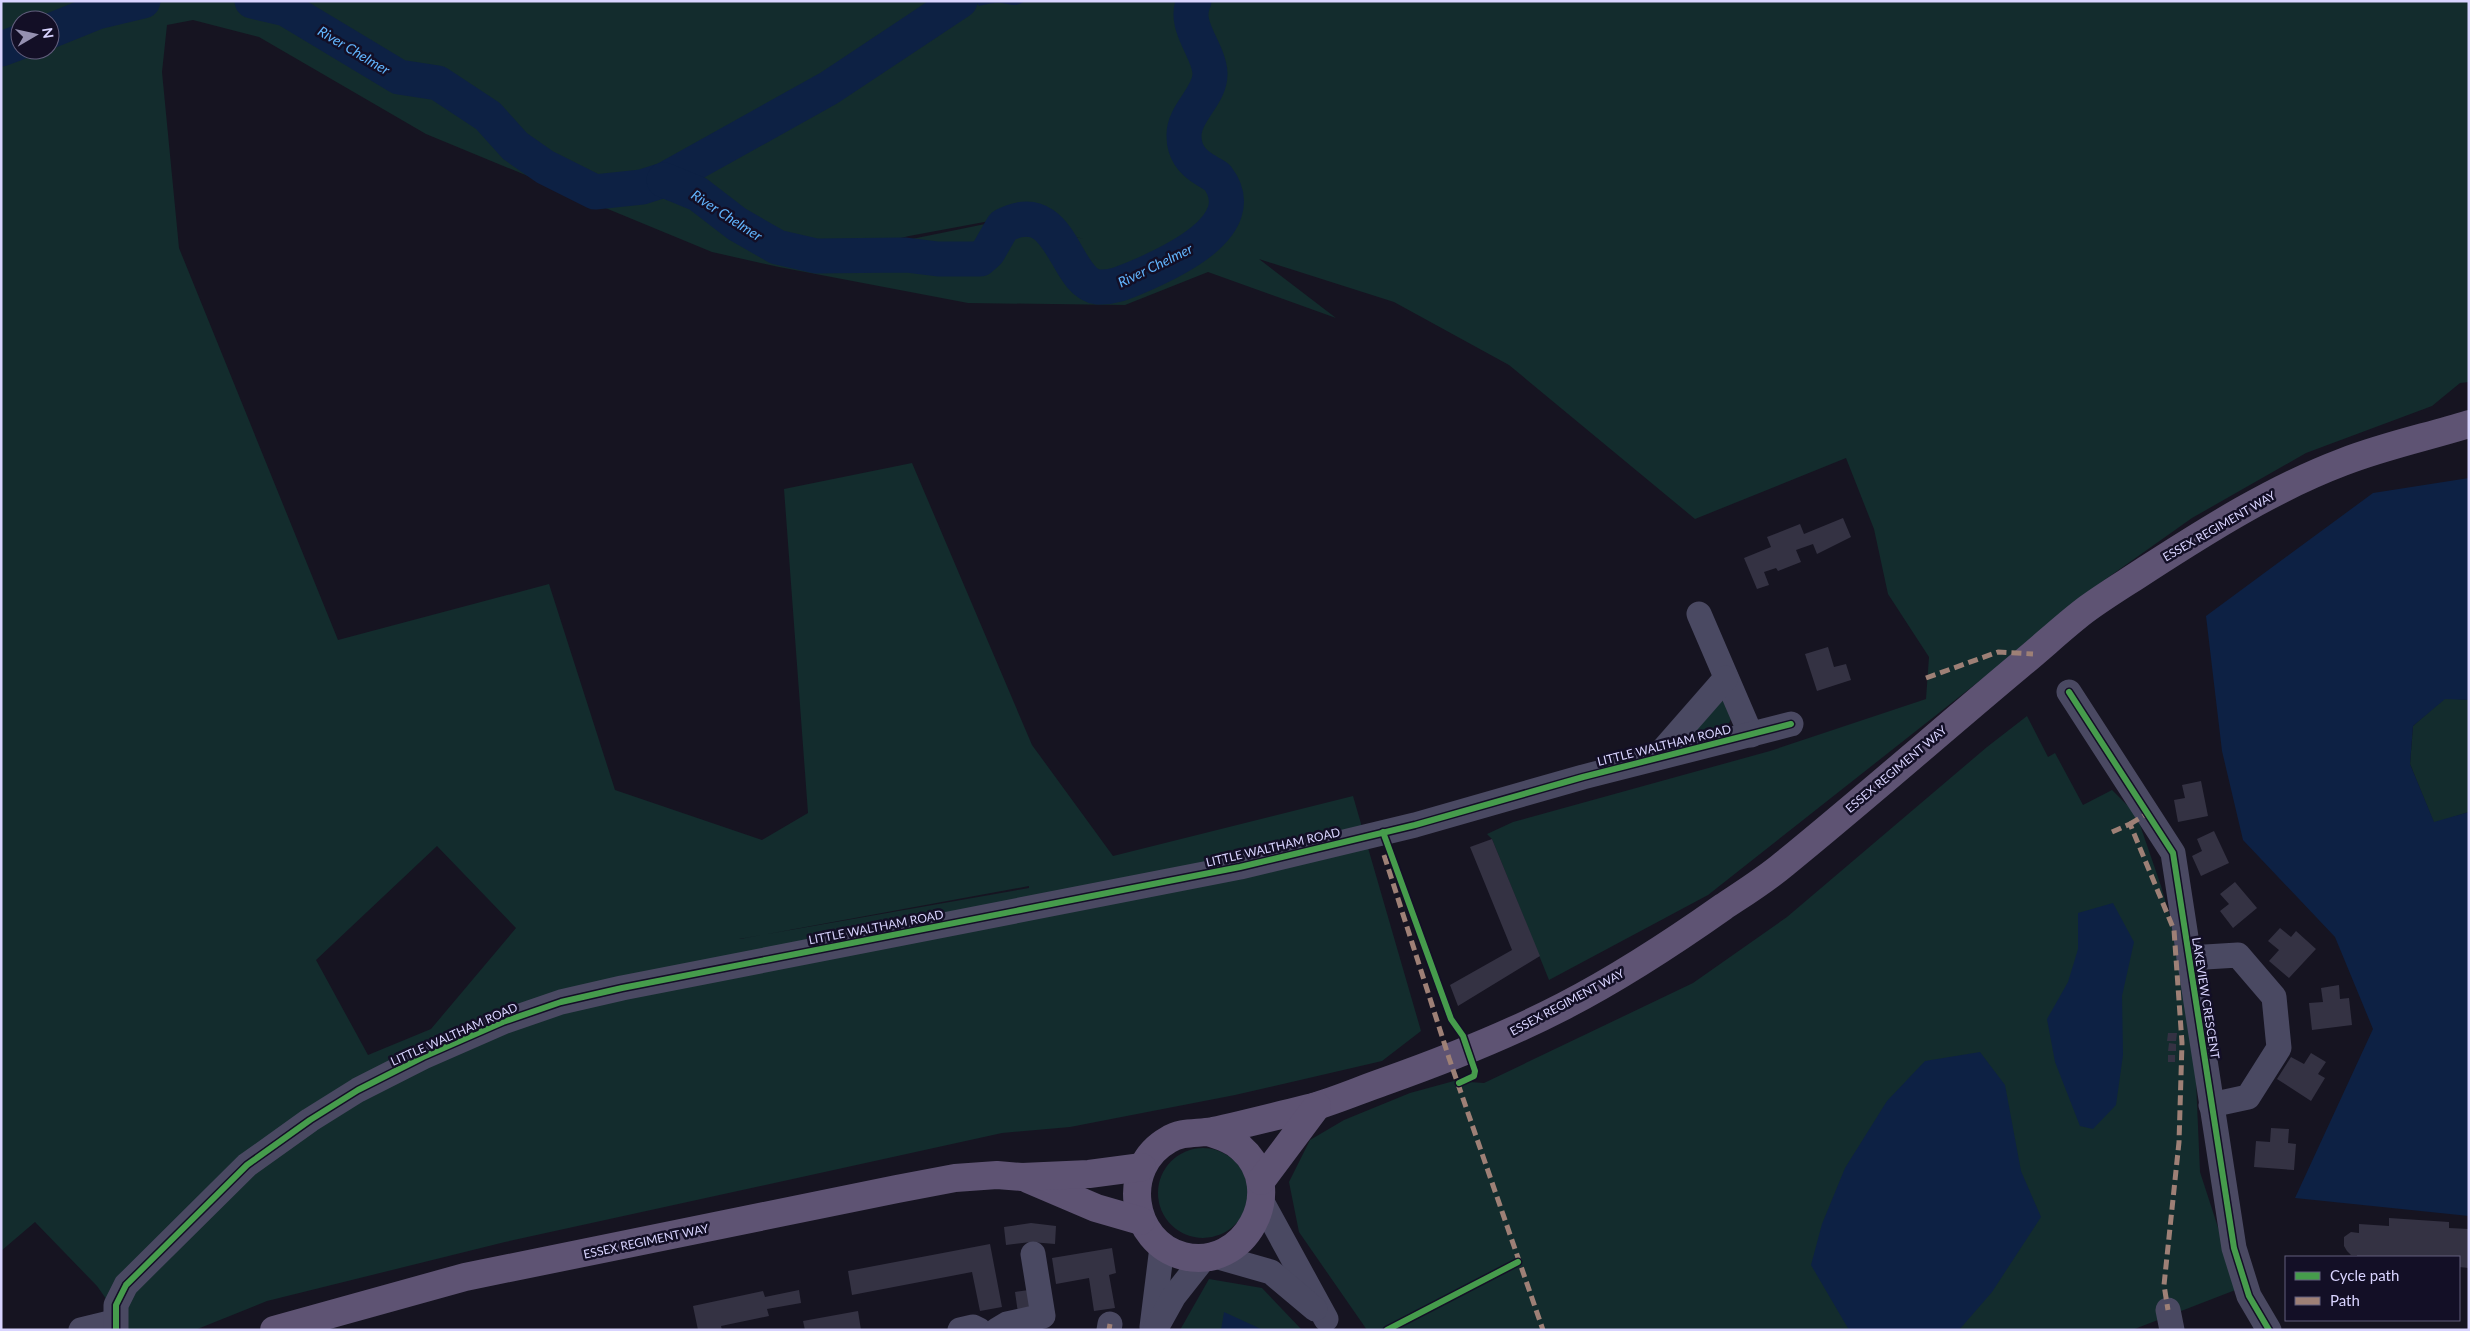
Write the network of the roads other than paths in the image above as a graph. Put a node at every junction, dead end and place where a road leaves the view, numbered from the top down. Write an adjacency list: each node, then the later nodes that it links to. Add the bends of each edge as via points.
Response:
1 (2469, 424): 10 (main road, ESSEX REGIMENT WAY, via 2343,462 2254,504 2182,546 2086,610 1781,867 1665,948 1568,1004 1508,1034)
2 (1699, 614): 3 (street)
3 (1726, 678): 6 (street); 7 (street)
4 (2069, 692): 8 (street, LAKEVIEW CRESCENT, via 2173,853)
5 (1791, 724): 6 (street, LITTLE WALTHAM ROAD)
6 (1752, 735): 7 (street, LITTLE WALTHAM ROAD)
7 (1656, 758): 19 (street, LITTLE WALTHAM ROAD, via 1415,825 1240,867 622,988 561,1002 503,1022 358,1090 247,1165 126,1284 116,1305)
8 (2189, 958): 9 (street, LAKEVIEW CRESCENT); 9 (street, LAKEVIEW CRESCENT, via 2238,955 2274,997 2279,1048 2248,1097)
9 (2211, 1105): 26 (street, LAKEVIEW CRESCENT, via 2234,1248 2249,1296)
10 (1317, 1106): 11 (main road, ESSEX REGIMENT WAY); 14 (main road)
11 (1208, 1132): 12 (main road, ESSEX REGIMENT WAY, via 1188,1132 1169,1139 1153,1151); 14 (main road, ESSEX REGIMENT WAY, via 1242,1148 1254,1163)
12 (1142, 1167): 13 (main road, ESSEX REGIMENT WAY, via 1089,1174); 15 (main road, ESSEX REGIMENT WAY, via 1135,1194)
13 (1022, 1177): 15 (main road, ESSEX REGIMENT WAY, via 1096,1208); 21 (main road, ESSEX REGIMENT WAY, via 955,1178 464,1277)
14 (1261, 1192): 18 (main road, via 1254,1226 1238,1245); 18 (street, via 1326,1319 1271,1272)
15 (1141, 1221): 16 (main road, ESSEX REGIMENT WAY)
16 (1162, 1246): 18 (main road, ESSEX REGIMENT WAY, via 1182,1256); 25 (street)
17 (1033, 1254): 24 (street, via 1043,1316 1006,1324)
18 (1209, 1257): 25 (street, via 1174,1296)
19 (115, 1326): 20 (street, LITTLE WALTHAM ROAD)
20 (81, 1330)
21 (274, 1330)
22 (960, 1330): 23 (street, via 973,1327)
23 (979, 1330)
24 (997, 1330)
25 (1153, 1330)
26 (2269, 1330)

